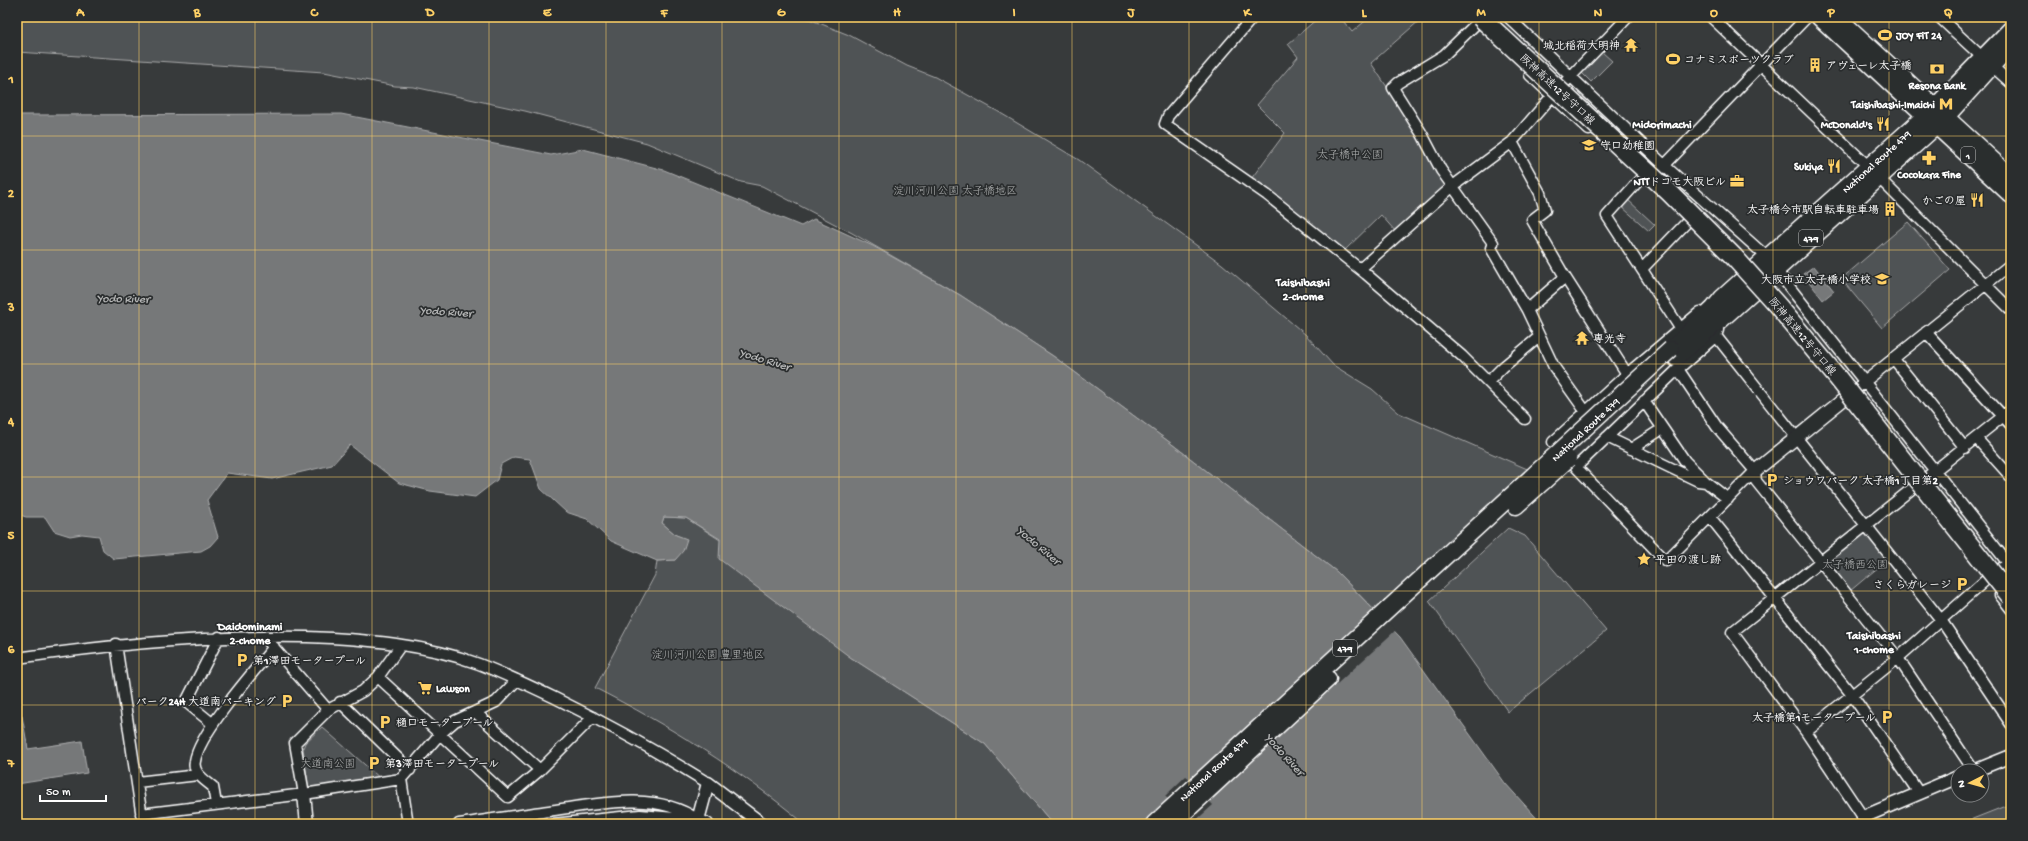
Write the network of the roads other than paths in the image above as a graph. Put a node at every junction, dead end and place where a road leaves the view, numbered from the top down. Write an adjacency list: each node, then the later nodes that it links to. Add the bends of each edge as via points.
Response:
1 (1253, 17): 30 (street, via 1168,116 1165,124 1261,191)
2 (1497, 17): 69 (highway, 阪神高速12号守口線, via 1676,185 1764,274)
3 (1508, 17): 15 (street)
4 (1628, 17): 15 (street)
5 (1711, 17): 14 (street)
6 (1807, 17): 14 (street)
7 (1820, 17): 18 (highway, 1)
8 (1837, 17): 18 (highway, 1)
9 (1939, 17): 13 (street)
10 (1477, 19): 17 (street); 24 (street, via 1444,55 1394,88 1441,170); 71 (highway, 阪神高速12号守口線, bridge, via 1669,192 1734,257 1837,377)
11 (2011, 29): 13 (highway, National Route 479 / 479)
12 (2011, 46): 13 (highway, National Route 479 / 479)
13 (1988, 62): 16 (street); 18 (highway, National Route 479 / 479)
14 (1761, 64): 20 (street); 21 (street)
15 (1572, 77): 17 (street); 20 (street)
16 (2011, 83)
17 (1552, 96): 19 (street); 23 (street)
18 (1935, 117): 21 (highway, National Route 479 / 479); 22 (highway, 1); 25 (highway, 1)
19 (1512, 142): 24 (street); 31 (street, via 1540,193 1545,210 1532,220)
20 (1664, 165): 23 (street); 27 (street)
21 (1874, 172): 27 (highway, National Route 479 / 479); 33 (street)
22 (2011, 177)
23 (1646, 180): 26 (street); 29 (street, via 1607,216)
24 (1453, 186): 30 (street); 35 (street, via 1493,243 1491,248)
25 (2011, 195)
26 (1688, 221): 29 (street); 32 (street)
27 (1772, 264): 32 (highway, National Route 479 / 479); 46 (street)
28 (2011, 264): 33 (street)
29 (1642, 269): 38 (street)
30 (1360, 270): 45 (street, via 1462,356)
31 (1565, 277): 35 (street); 44 (street)
32 (1750, 283): 34 (highway, National Route 479 / 479); 37 (highway, National Route 479 / 479); 47 (street)
33 (1986, 285): 36 (street); 39 (street)
34 (1722, 298): 38 (street, via 1706,306); 43 (highway, National Route 479 / 479)
35 (1527, 310): 41 (street)
36 (2011, 310)
37 (1722, 319): 40 (street); 43 (highway, National Route 479 / 479)
38 (1680, 328): 44 (street)
39 (1926, 332): 42 (street); 50 (street)
40 (1716, 336): 43 (street); 55 (street)
41 (1539, 337): 45 (street, via 1503,366); 49 (street, via 1554,367)
42 (1893, 358): 46 (street); 58 (street)
43 (1675, 359): 48 (street); 60 (street, via 1717,427); 116 (highway, National Route 479 / 479, bridge); 117 (highway, National Route 479 / 479, bridge)
44 (1627, 374): 49 (street)
45 (1488, 382): 51 (street)
46 (1865, 382): 47 (street); 61 (street)
47 (1844, 399): 55 (street); 64 (street)
48 (1644, 401): 53 (street); 54 (street)
49 (1586, 412): 57 (street)
50 (2007, 413): 52 (street); 56 (street)
51 (1525, 419)
52 (2011, 424)
53 (1662, 429): 59 (street); 63 (street, via 1685,461)
54 (1607, 437): 59 (street); 66 (street, via 1576,467 1666,561)
55 (1797, 438): 60 (street); 67 (street)
56 (1977, 439): 58 (street); 62 (street)
57 (1553, 442)
58 (1965, 448): 61 (street)
59 (1631, 449): 63 (street, via 1698,481)
60 (1755, 471): 65 (street); 68 (street, via 1756,481)
61 (1936, 471): 64 (street); 69 (street)
62 (2011, 477)
63 (1706, 482): 65 (street)
64 (1914, 489): 67 (street); 70 (street)
65 (1728, 499): 66 (street)
66 (1710, 517): 72 (street)
67 (1866, 526): 68 (street); 74 (street)
68 (1821, 563): 72 (street); 81 (street)
69 (2010, 568): 70 (street)
70 (1987, 579): 73 (street); 74 (street)
71 (2011, 598)
72 (1775, 599): 84 (street); 91 (street, via 1732,632)
73 (2011, 609)
74 (1941, 620): 81 (street); 90 (street)
75 (261, 636): 76 (street); 78 (street, via 359,640); 79 (street)
76 (219, 637): 77 (street); 89 (street, via 186,702)
77 (116, 644): 80 (street); 101 (street)
78 (401, 645): 82 (street); 83 (street, via 478,664)
79 (274, 647): 86 (street); 89 (street)
80 (17, 658)
81 (1898, 658): 84 (street); 94 (street)
82 (378, 677): 85 (street, via 364,692); 92 (street)
83 (517, 680): 87 (street, via 496,702); 88 (street)
84 (1852, 695): 91 (street); 103 (street)
85 (340, 702): 86 (street); 96 (street)
86 (328, 710): 104 (street, via 295,743)
87 (475, 712): 92 (street, via 455,722); 97 (street)
88 (593, 716): 97 (street); 102 (street, via 646,744)
89 (213, 724): 98 (street, via 194,761)
90 (2011, 724)
91 (1806, 732): 107 (street)
92 (440, 734): 96 (street); 97 (street, via 508,797)
93 (2011, 756): 95 (street)
94 (1969, 763)
95 (1990, 765)
96 (410, 770): 99 (street)
97 (540, 770)
98 (198, 775): 101 (street); 105 (street, via 213,787)
99 (401, 779): 104 (street); 112 (street)
100 (1950, 780): 103 (street)
101 (137, 782): 108 (street)
102 (708, 783): 110 (street); 115 (street)
103 (1919, 793): 107 (street)
104 (304, 794): 105 (street); 111 (street)
105 (216, 804): 108 (street)
106 (550, 811): 110 (street, via 612,802 642,802 688,813); 113 (street); 114 (street)
107 (1863, 817)
108 (142, 819)
109 (665, 820): 110 (street); 114 (street, via 614,817)
110 (702, 822)
111 (307, 824)
112 (408, 824)
113 (459, 824)
114 (553, 824)
115 (762, 824)
116 (1154, 824)
117 (1172, 824)

